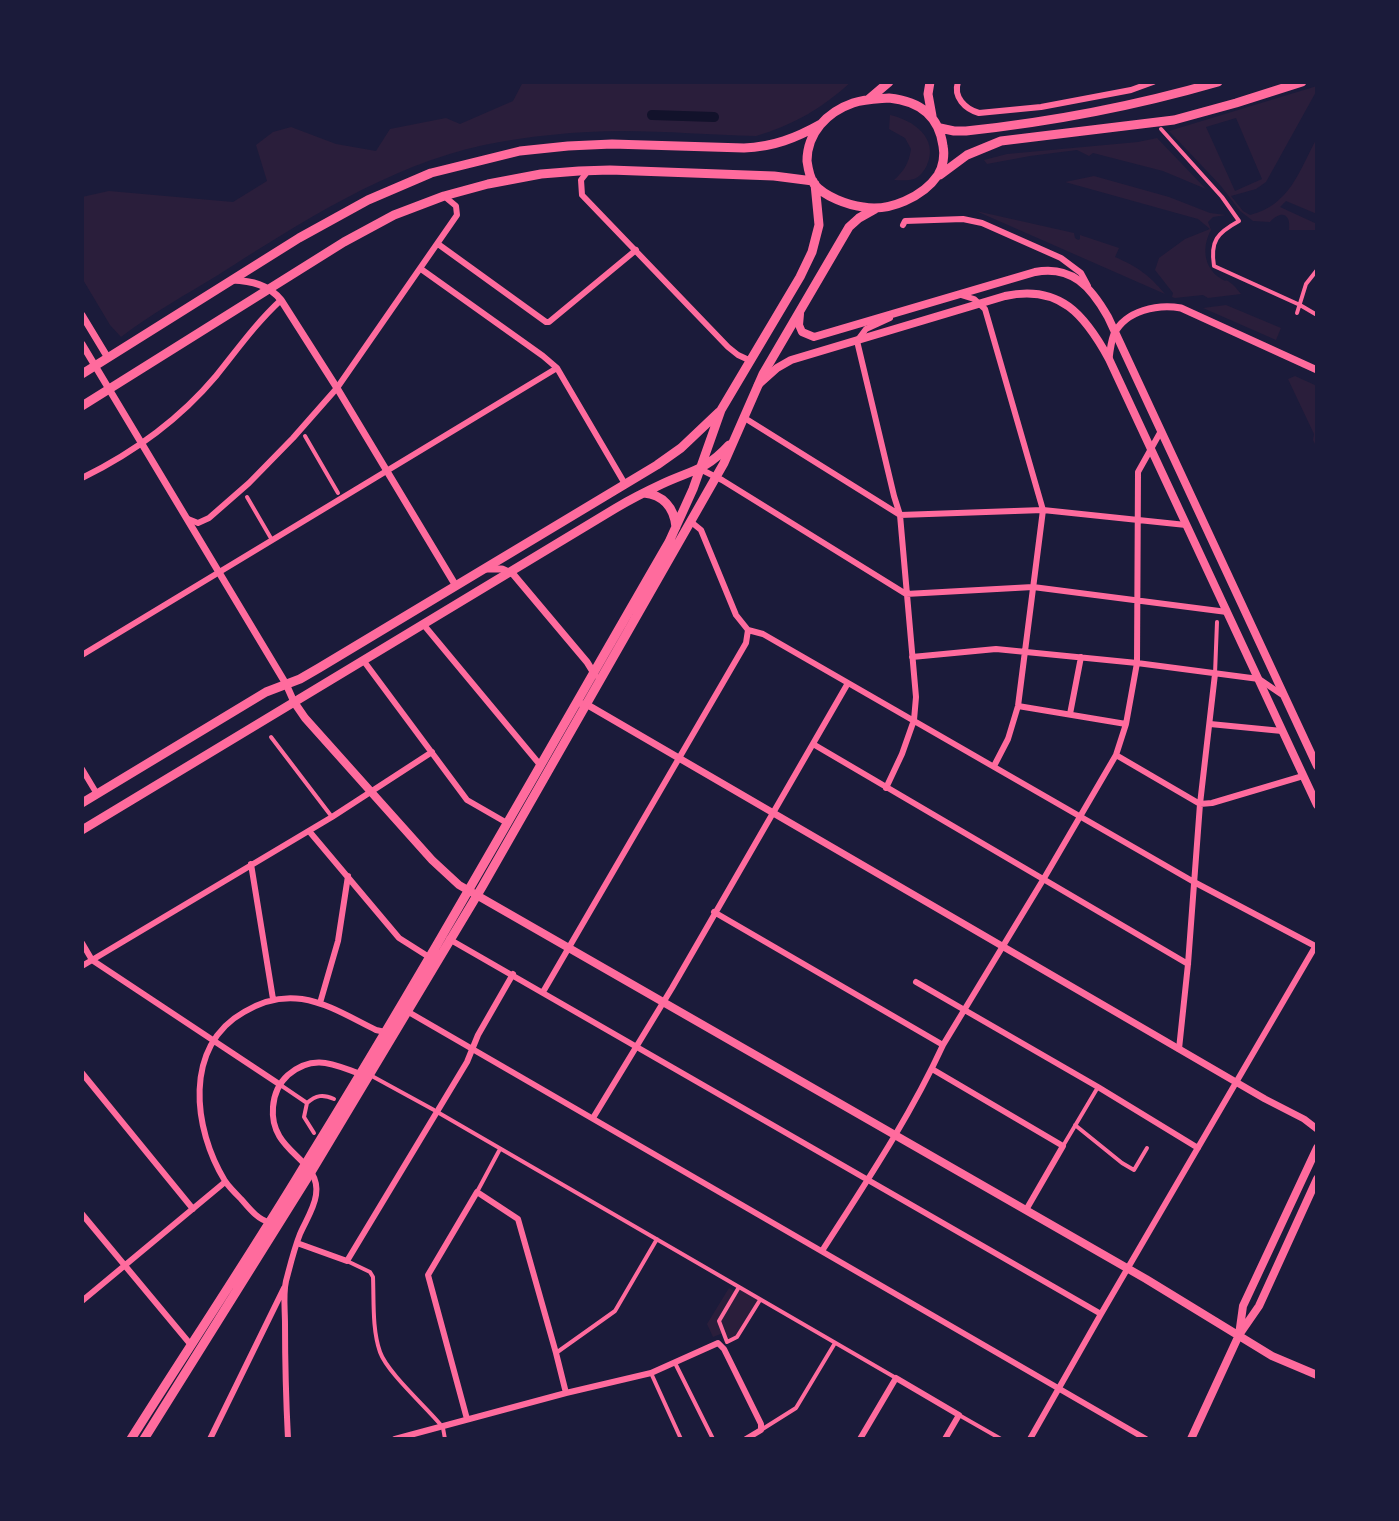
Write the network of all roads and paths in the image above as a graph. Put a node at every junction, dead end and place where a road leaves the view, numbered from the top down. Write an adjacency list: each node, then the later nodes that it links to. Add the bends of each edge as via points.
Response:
1 (889, 82): 7 (main road)
2 (930, 82): 8 (main road)
3 (958, 82): 4 (street, via 961,102 979,113 1083,100)
4 (1153, 82)
5 (1218, 82): 10 (main road, via 1067,117 969,131)
6 (1302, 82): 13 (main road, via 1174,120 1001,141 967,155)
7 (869, 99): 8 (main road, via 905,101); 9 (main road, via 836,111)
8 (932, 116): 10 (main road)
9 (821, 124): 14 (main road, via 808,149); 24 (main road, via 787,141 755,147 584,145 520,151 464,164 368,200)
10 (940, 128): 13 (main road, via 944,159)
11 (1161, 129): 30 (street, via 1239,221 1218,235 1214,266)
12 (588, 171): 14 (main road, via 774,176); 15 (main road, via 541,174); 19 (street, via 581,180 582,195)
13 (937, 177): 16 (main road, via 913,197)
14 (814, 183): 16 (main road, via 842,201); 41 (main road, via 819,225 812,252)
15 (444, 196): 18 (street, via 458,212); 25 (main road, via 371,227)
16 (875, 209): 31 (main road, via 849,227)
17 (903, 225): 20 (street, via 971,220)
18 (438, 244): 19 (street, via 546,322); 21 (street)
19 (636, 250): 41 (street, via 728,347)
20 (1063, 259): 23 (street); 26 (street, via 1081,273)
21 (421, 269): 43 (street); 47 (street)
22 (1317, 270): 30 (street)
23 (1060, 272): 26 (main road); 27 (main road, via 1035,272)
24 (232, 280): 25 (street); 39 (main road)
25 (270, 289): 28 (street); 48 (main road)
26 (1089, 289): 36 (main road)
27 (961, 295): 29 (street); 33 (main road)
28 (281, 300): 47 (street); 55 (street, via 193,401)
29 (981, 303): 37 (main road); 40 (main road, via 1026,292 1060,300 1082,317); 65 (street)
30 (1300, 305): 32 (street); 35 (street)
31 (802, 306): 33 (main road, via 800,329 814,337); 46 (main road)
32 (1297, 313)
33 (897, 314): 37 (street, via 866,329)
34 (82, 315): 39 (street)
35 (1317, 315)
36 (1115, 332): 40 (street); 44 (street, via 1145,310 1181,308); 52 (main road)
37 (857, 341): 46 (main road, via 784,364); 66 (street)
38 (82, 344): 42 (street)
39 (108, 358): 42 (main road)
40 (1109, 359): 56 (main road)
41 (751, 361): 50 (main road)
42 (95, 366): 45 (main road); 48 (street)
43 (557, 368): 58 (street); 61 (street)
44 (1317, 370)
45 (82, 374)
46 (757, 386): 51 (main road)
47 (337, 388): 58 (street); 67 (street, via 238,493 201,523)
48 (109, 389): 49 (main road); 55 (street)
49 (82, 406)
50 (721, 410): 57 (main road); 61 (main road, via 673,454)
51 (743, 417): 54 (main road); 66 (street)
52 (1161, 431): 56 (street); 96 (main road)
53 (305, 436): 62 (street)
54 (734, 439): 57 (main road); 59 (main road)
55 (142, 443): 60 (street); 67 (street)
56 (1150, 448): 68 (street, via 1138,472); 70 (main road)
57 (700, 469): 59 (street); 63 (main road); 71 (main road)
58 (387, 471): 72 (street); 76 (street)
59 (716, 476): 69 (main road); 78 (street)
60 (82, 478)
61 (625, 484): 73 (main road)
62 (338, 493)
63 (644, 493): 71 (main road, via 667,503); 75 (main road)
64 (247, 497): 72 (street)
65 (1043, 510): 66 (street); 68 (street); 77 (street)
66 (900, 515): 78 (street)
67 (188, 519): 74 (street)
68 (1137, 519): 70 (street); 79 (street)
69 (690, 521): 71 (main road); 83 (street, via 702,532 736,615); 93 (main road)
70 (1186, 525): 80 (main road)
71 (676, 527): 90 (main road)
72 (272, 540): 74 (street)
73 (483, 569): 75 (street); 76 (main road)
74 (219, 572): 85 (street); 95 (street)
75 (510, 572): 82 (main road); 90 (street)
76 (456, 586): 95 (main road)
77 (1033, 587): 78 (street); 79 (street); 84 (street)
78 (906, 594): 86 (street)
79 (1137, 601): 80 (street); 89 (street)
80 (1227, 612): 92 (main road)
81 (1217, 622): 91 (street)
82 (423, 624): 88 (main road); 111 (street)
83 (748, 630): 94 (street); 110 (street, via 746,643)
84 (1026, 652): 86 (street, via 996,649); 87 (street); 100 (street)
85 (82, 655)
86 (912, 657): 102 (street)
87 (1081, 657): 89 (street); 101 (street)
88 (363, 660): 97 (main road); 108 (street)
89 (1137, 663): 91 (street); 103 (street)
90 (594, 671): 93 (street); 99 (main road)
91 (1215, 674): 92 (street); 104 (street)
92 (1259, 679): 96 (street); 105 (main road)
93 (598, 682): 98 (main road)
94 (848, 683): 102 (street); 107 (street)
95 (286, 684): 97 (street); 118 (main road)
96 (1284, 697): 113 (main road)
97 (294, 702): 117 (main road); 126 (main road)
98 (586, 704): 99 (street); 110 (street); 132 (main road)
99 (575, 706): 111 (main road)
100 (1018, 706): 101 (street); 112 (street)
101 (1070, 714): 103 (street)
102 (914, 720): 112 (street); 116 (street)
103 (1126, 724): 109 (street)
104 (1210, 724): 105 (street); 120 (street)
105 (1283, 731): 115 (main road)
106 (271, 737): 123 (street)
107 (813, 744): 116 (street); 122 (street)
108 (432, 752): 117 (street); 125 (street, via 467,800)
109 (1116, 755): 120 (street); 124 (street)
110 (679, 758): 122 (street); 137 (street)
111 (541, 766): 125 (main road)
112 (994, 766): 124 (street)
113 (1317, 766)
114 (82, 769): 118 (street)
115 (1303, 776): 120 (street); 121 (main road)
116 (886, 788): 130 (street)
117 (372, 792): 123 (street); 132 (main road, via 444,873)
118 (97, 794): 119 (main road)
119 (82, 803)
120 (1200, 804): 131 (street)
121 (1317, 805)
122 (773, 813): 133 (street); 136 (street)
123 (332, 817): 127 (street)
124 (1080, 817): 130 (street); 131 (street)
125 (507, 823): 132 (main road)
126 (82, 830)
127 (309, 831): 128 (street); 129 (street)
128 (251, 864): 140 (street); 146 (street)
129 (348, 876): 139 (street, via 399,938); 148 (street, via 338,941)
130 (1043, 880): 136 (street); 141 (street)
131 (1194, 882): 138 (street); 141 (street)
132 (474, 892): 134 (main road); 137 (main road)
133 (714, 912): 147 (street); 153 (street)
134 (446, 938): 139 (main road); 143 (street); 149 (main road)
135 (82, 943): 140 (street)
136 (1002, 946): 150 (street); 156 (street)
137 (569, 947): 145 (street); 147 (main road)
138 (1316, 947): 160 (street)
139 (429, 957): 149 (main road)
140 (92, 960): 142 (street); 152 (street)
141 (1188, 964): 156 (street)
142 (82, 966)
143 (513, 974): 145 (street); 155 (street)
144 (916, 982): 150 (street)
145 (543, 992): 154 (street)
146 (273, 999): 148 (street); 152 (street, via 235,1017)
147 (664, 1002): 154 (street); 169 (main road)
148 (320, 1003): 151 (street)
149 (404, 1009): 151 (main road); 155 (street); 159 (main road)
150 (964, 1009): 153 (street); 162 (street)
151 (385, 1032): 159 (main road)
152 (212, 1040): 161 (street); 178 (street, via 200,1081 200,1106)
153 (943, 1045): 157 (street)
154 (637, 1047): 165 (street); 177 (street)
155 (472, 1048): 165 (street); 187 (street)
156 (1179, 1049): 160 (street)
157 (932, 1069): 169 (street); 170 (street)
158 (82, 1073): 180 (street)
159 (365, 1075): 161 (street, via 320,1062 294,1071); 171 (street); 175 (main road)
160 (1237, 1082): 167 (street); 173 (street)
161 (279, 1084): 164 (street); 175 (street, via 273,1104 275,1130)
162 (1098, 1087): 166 (street); 173 (street)
163 (334, 1099): 164 (street, via 318,1096)
164 (307, 1103): 168 (street, via 304,1117)
165 (593, 1118): 186 (street)
166 (1075, 1125): 170 (street); 172 (street, via 1134,1170)
167 (1317, 1129)
168 (314, 1133)
169 (895, 1135): 177 (street); 181 (main road)
170 (1063, 1146): 181 (street)
171 (501, 1148): 179 (street); 184 (street)
172 (1147, 1148)
173 (1198, 1148): 189 (street)
174 (1317, 1148): 195 (main road, via 1243,1306)
175 (309, 1168): 183 (main road); 185 (street, via 316,1192); 211 (main road)
176 (1317, 1179): 195 (main road, via 1259,1306)
177 (867, 1180): 186 (street); 194 (street)
178 (225, 1182): 180 (street); 183 (street)
179 (477, 1192): 199 (street, via 518,1219); 207 (street, via 428,1274)
180 (193, 1209): 188 (street)
181 (1026, 1210): 189 (main road)
182 (82, 1214): 188 (street)
183 (269, 1222): 198 (main road)
184 (657, 1239): 191 (street); 199 (street, via 615,1311)
185 (297, 1243): 187 (street); 190 (street)
186 (822, 1251): 204 (street)
187 (347, 1261): 208 (street, via 373,1277 381,1355)
188 (124, 1266): 193 (street); 198 (street)
189 (1127, 1268): 194 (street); 195 (main road)
190 (285, 1285): 212 (street); 213 (street)
191 (739, 1287): 192 (street); 197 (street, via 719,1321)
192 (761, 1299): 196 (street); 197 (street, via 737,1337)
193 (82, 1301)
194 (1101, 1314): 204 (street)
195 (1239, 1335): 202 (main road); 224 (main road)
196 (835, 1342): 203 (street); 209 (street, via 796,1408)
197 (724, 1344): 200 (street, via 714,1343); 209 (street)
198 (191, 1345): 210 (main road)
199 (556, 1353): 205 (street)
200 (675, 1363): 201 (street); 217 (street)
201 (651, 1373): 205 (street); 216 (street)
202 (1317, 1375)
203 (896, 1378): 206 (street); 219 (street)
204 (1059, 1389): 222 (street); 223 (street)
205 (566, 1393): 207 (street)
206 (959, 1415): 220 (street); 221 (street)
207 (467, 1419): 208 (street)
208 (442, 1426): 214 (street); 215 (street)
209 (761, 1427): 218 (street)
210 (131, 1439)
211 (144, 1439)
212 (210, 1439)
213 (288, 1439)
214 (395, 1439)
215 (445, 1439)
216 (681, 1439)
217 (713, 1439)
218 (746, 1439)
219 (860, 1439)
220 (945, 1439)
221 (1001, 1439)
222 (1030, 1439)
223 (1146, 1439)
224 (1191, 1439)

